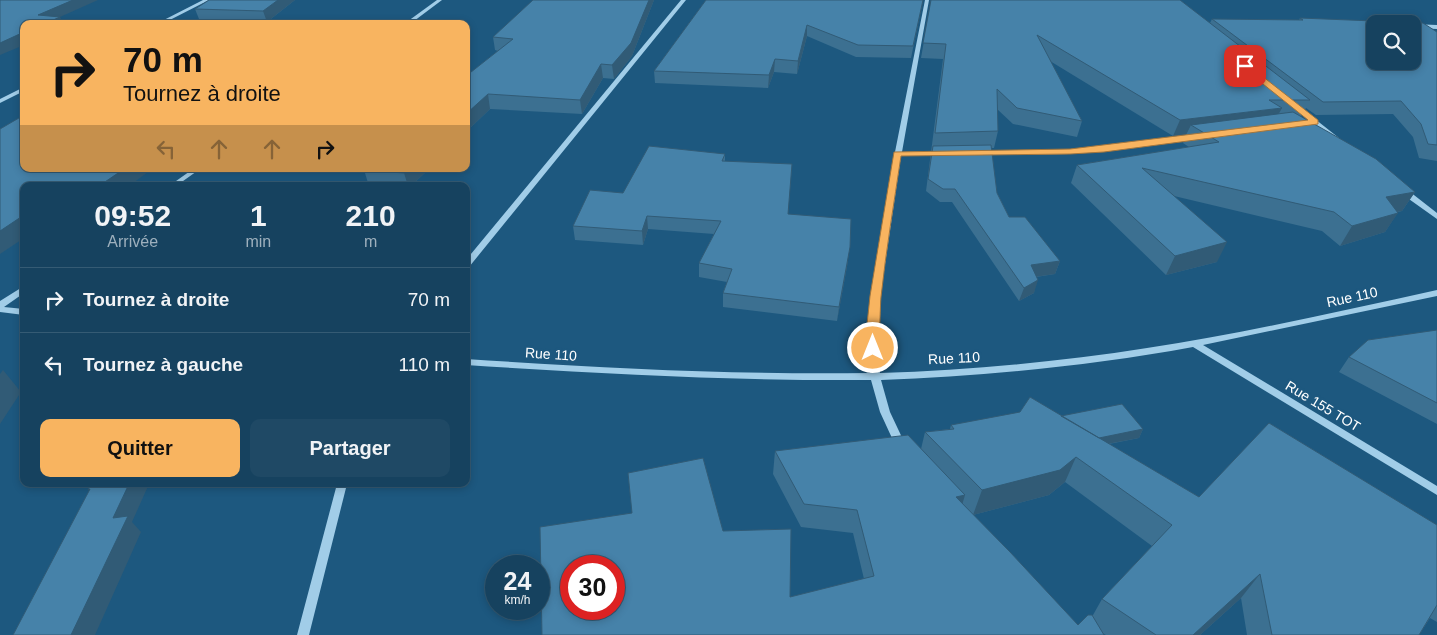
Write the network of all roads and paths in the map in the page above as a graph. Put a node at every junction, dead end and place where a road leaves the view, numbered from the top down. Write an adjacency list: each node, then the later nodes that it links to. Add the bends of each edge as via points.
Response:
1 (207, 0): 5 (street)
2 (440, 0): 6 (street)
3 (684, 0): 23 (street)
4 (927, 0): 18 (street)
5 (166, 20)
6 (412, 20)
7 (1421, 26): 8 (street)
8 (1437, 27)
9 (20, 91): 11 (street)
10 (1285, 98): 12 (street)
11 (0, 101)
12 (1315, 122): 13 (street); 15 (street)
13 (1305, 123)
14 (1200, 137): 17 (street, via 1070,152)
15 (1345, 146)
16 (945, 153): 18 (street)
17 (974, 153)
18 (897, 154): 31 (street, via 872,334)
19 (193, 172): 20 (street)
20 (178, 182)
21 (1399, 187): 22 (street)
22 (1437, 217)
23 (470, 260)
24 (20, 292): 26 (street)
25 (1437, 293): 29 (street, Rue 110)
26 (0, 305)
27 (0, 309): 28 (street)
28 (20, 312)
29 (1195, 344): 31 (street, Rue 110, via 1004,369); 34 (street, Rue 155 TOT)
30 (470, 362): 31 (street, Rue 110, via 771,377)
31 (875, 376): 32 (street, via 891,428)
32 (904, 451)
33 (341, 487): 35 (street)
34 (1437, 491)
35 (303, 635)

